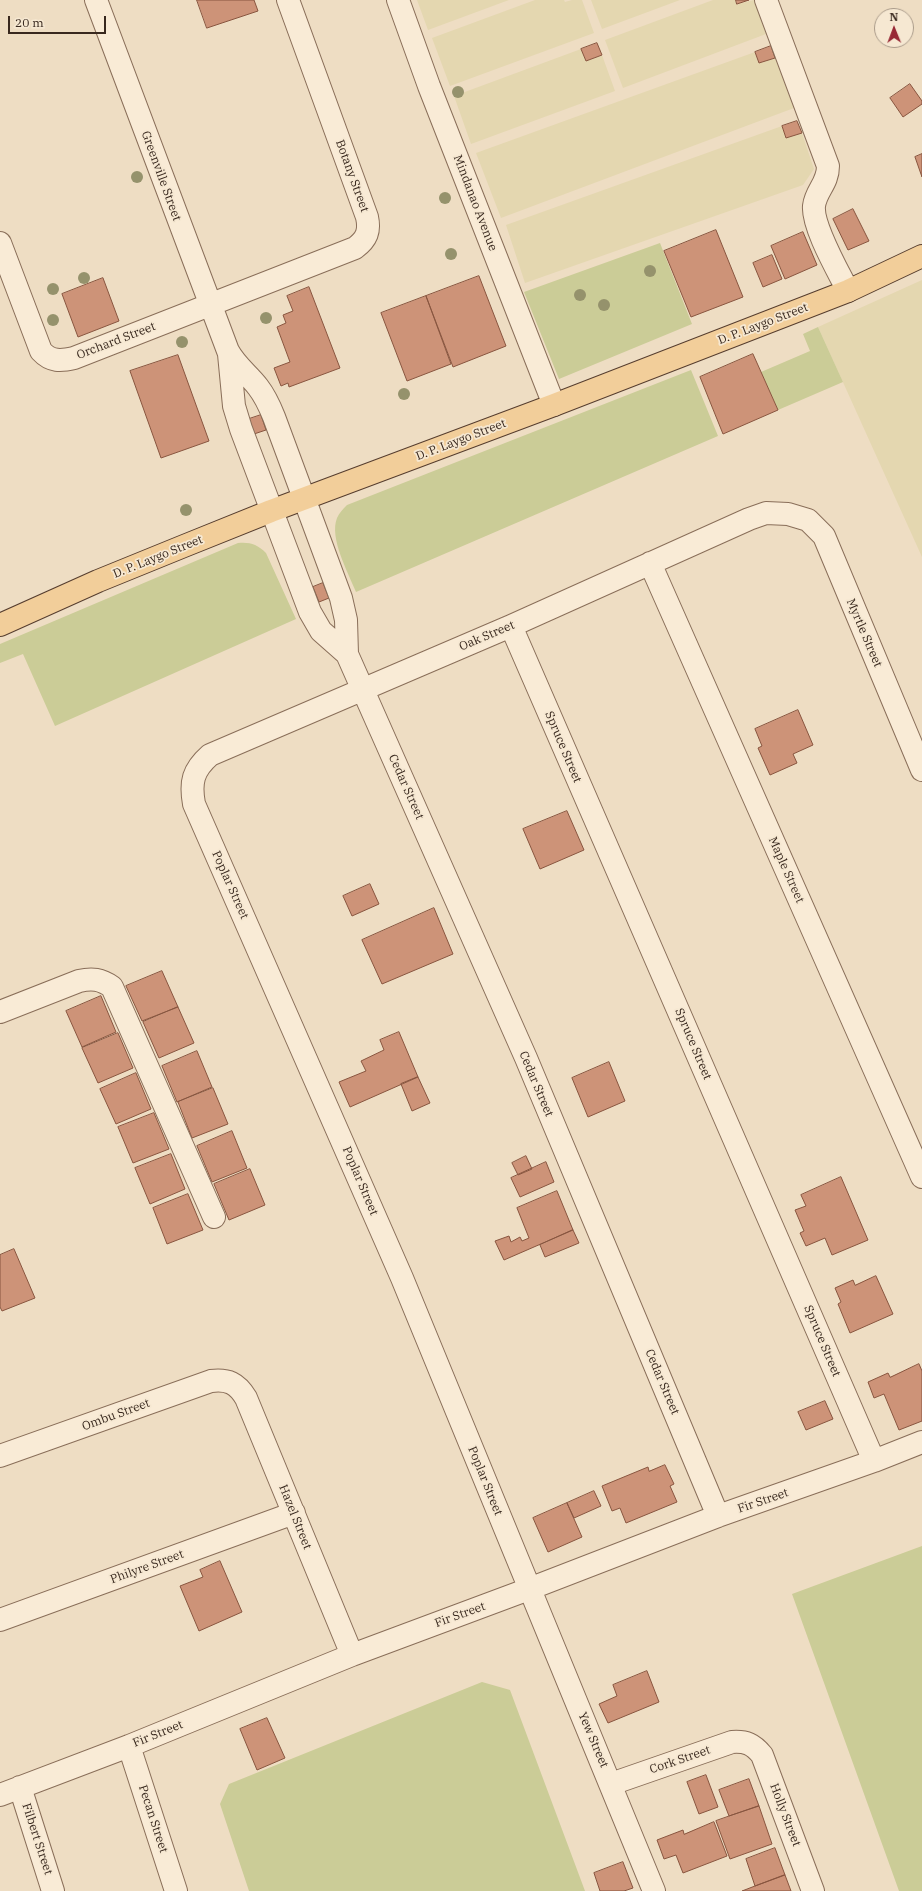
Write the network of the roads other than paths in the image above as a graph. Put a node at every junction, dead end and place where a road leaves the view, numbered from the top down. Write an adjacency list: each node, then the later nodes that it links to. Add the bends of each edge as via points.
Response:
1 (96, 0): 8 (street, Greenville Street)
2 (288, 0): 8 (street, Botany Street, via 367,217 368,235 355,248)
3 (398, 0): 10 (street, Mindanao Avenue)
4 (766, 0): 7 (street, via 828,166 825,182 815,198 814,217)
5 (0, 243): 8 (street, Orchard Street, via 41,351 47,357 56,360 74,358)
6 (922, 256): 7 (main road, D. P. Laygo Street)
7 (848, 291): 10 (main road, D. P. Laygo Street)
8 (209, 304): 9 (street, Greenville Street)
9 (228, 351): 11 (street, via 235,364 266,397); 12 (street, via 234,406)
10 (554, 405): 11 (main road, D. P. Laygo Street)
11 (305, 499): 12 (main road, D. P. Laygo Street); 17 (street, via 344,608)
12 (271, 511): 15 (main road, D. P. Laygo Street, via 98,581); 17 (street, via 314,621 321,631)
13 (788, 514): 14 (street, Oak Street, via 766,513 749,519); 19 (street, Myrtle Street, via 808,520 824,536)
14 (650, 563): 16 (street, Oak Street); 22 (street, Maple Street)
15 (0, 625)
16 (511, 626): 18 (street, Oak Street); 27 (street, Spruce Street)
17 (347, 654): 18 (street, Cedar Street)
18 (362, 689): 20 (street, Oak Street, via 210,755 201,763); 29 (street, Cedar Street, via 526,1058)
19 (922, 770)
20 (194, 775): 30 (street, Poplar Street, via 194,804 399,1271)
21 (0, 1012): 23 (street, via 90,978 103,981 112,987)
22 (922, 1177)
23 (214, 1217)
24 (233, 1382): 26 (street, Ombu Street, via 211,1381); 28 (street, Hazel Street, via 246,1398)
25 (922, 1442): 27 (street, Fir Street)
26 (0, 1456)
27 (874, 1461): 29 (street, Fir Street)
28 (294, 1514): 31 (street, Philyre Street); 32 (street, Hazel Street)
29 (718, 1516): 30 (street, Fir Street)
30 (529, 1590): 32 (street, Fir Street); 35 (street, Yew Street)
31 (0, 1620)
32 (352, 1655): 34 (street, Fir Street)
33 (750, 1743): 35 (street, Cork Street, via 732,1742); 41 (street, Holly Street, via 762,1755)
34 (129, 1746): 36 (street, Fir Street); 39 (street, Pecan Street)
35 (611, 1784): 40 (street, Yew Street)
36 (20, 1787): 37 (street, Fir Street); 38 (street, Filbert Street)
37 (0, 1795)
38 (53, 1891)
39 (176, 1891)
40 (654, 1891)
41 (813, 1891)

